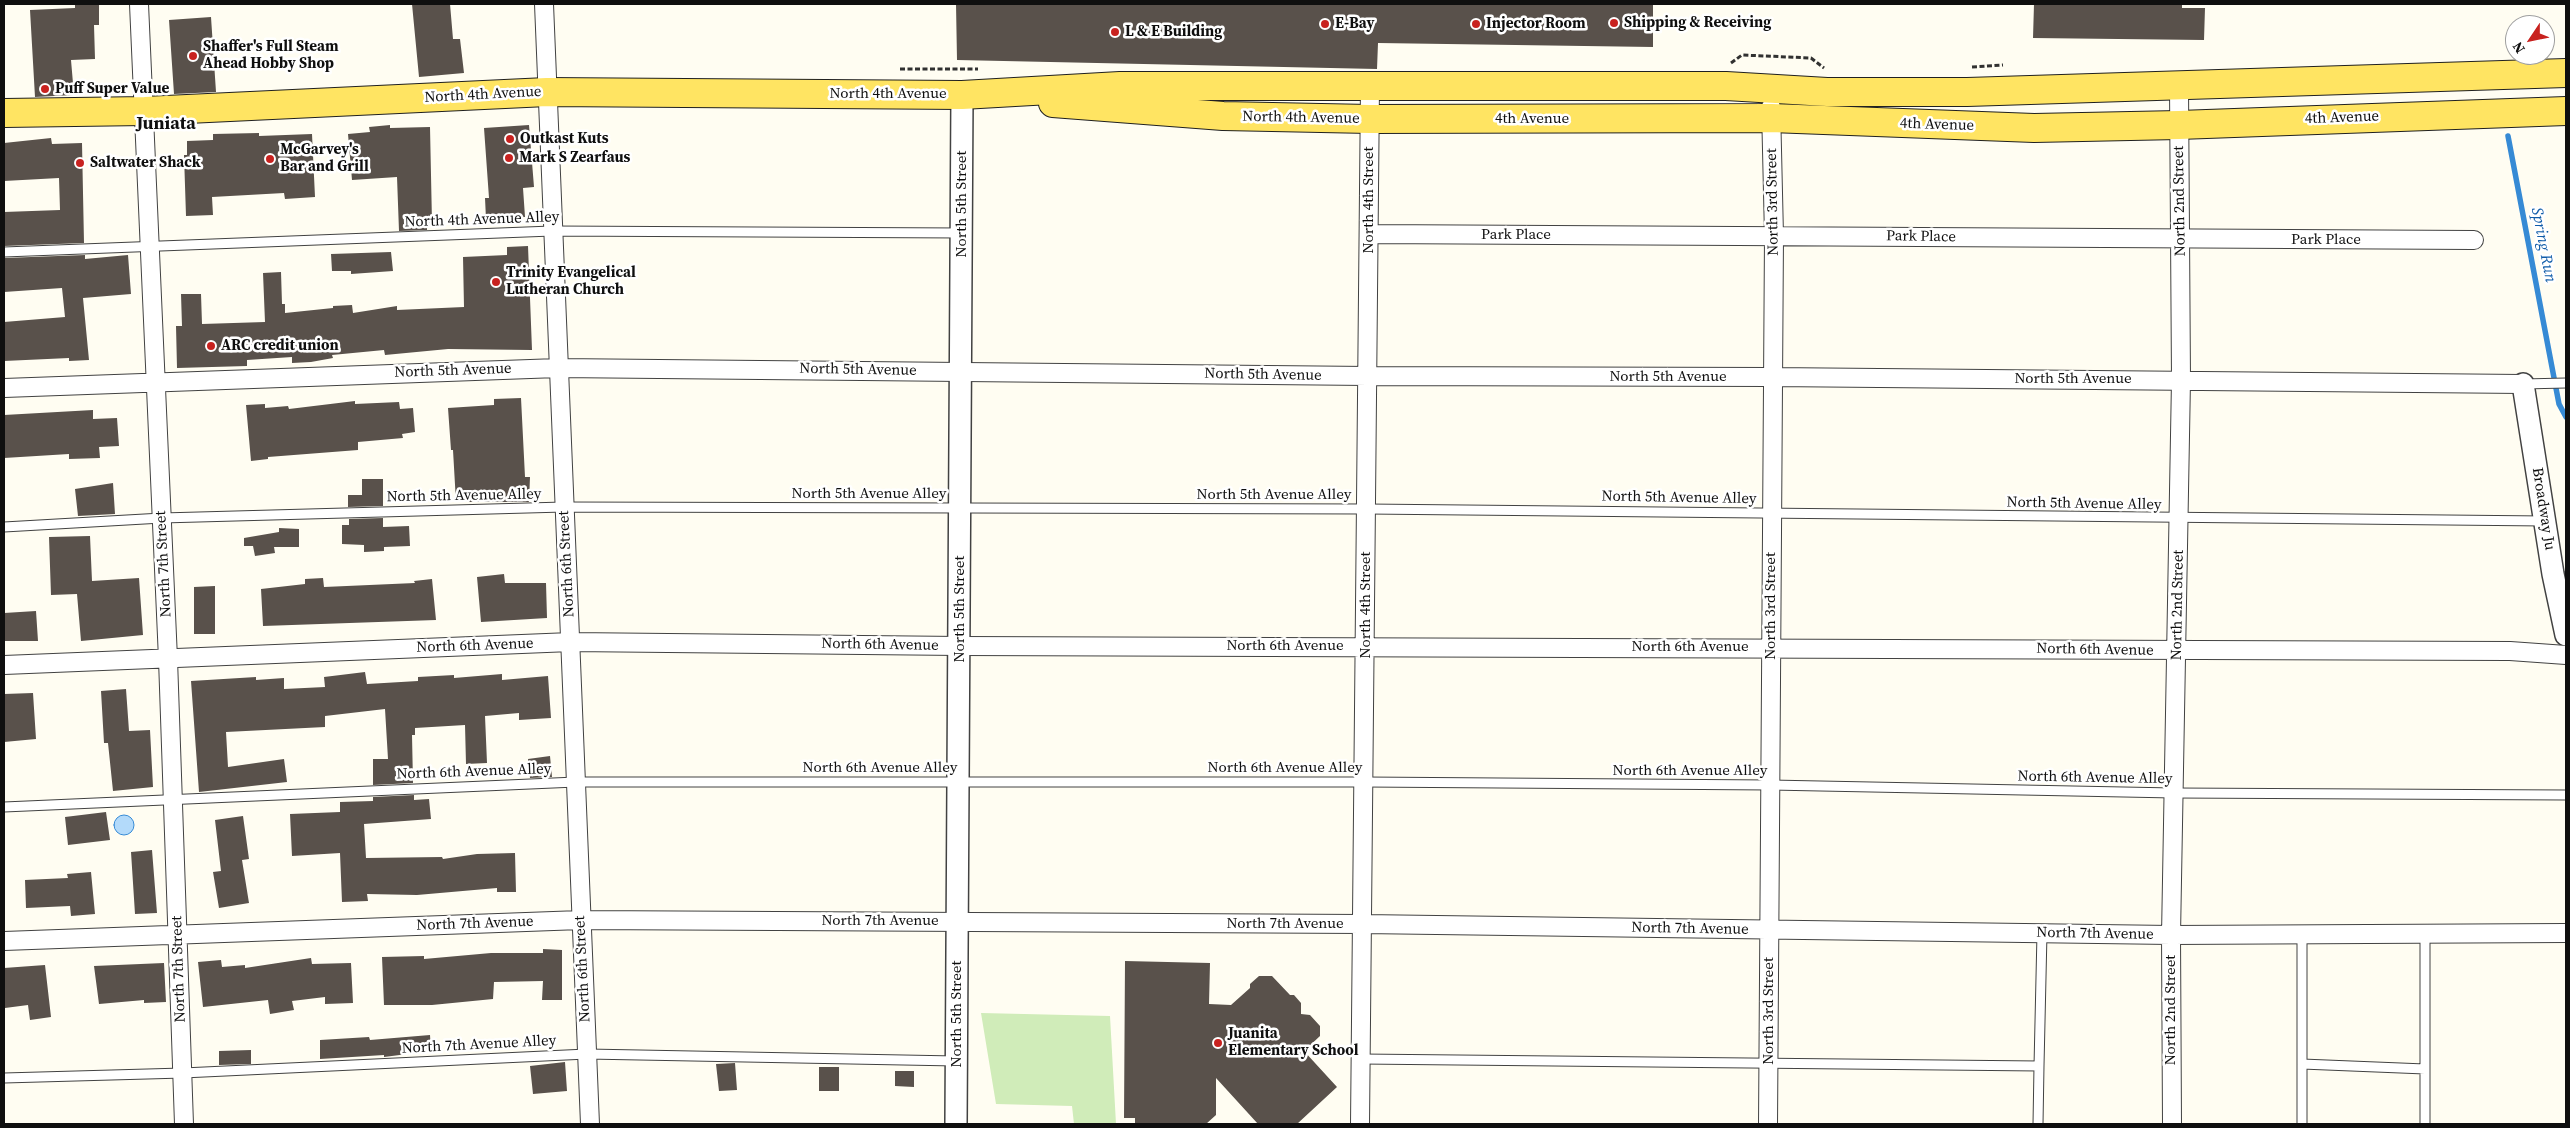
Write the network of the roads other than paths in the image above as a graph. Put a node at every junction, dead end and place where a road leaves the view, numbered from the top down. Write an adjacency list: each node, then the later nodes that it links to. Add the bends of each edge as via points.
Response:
1 (138, 4): 9 (street, North 7th Street)
2 (544, 4): 7 (street, North 6th Street)
3 (2566, 73): 5 (main road)
4 (1370, 86): 6 (main road, via 1726,86); 8 (main road, North 4th Avenue, via 1120,86); 13 (street, North 4th Street)
5 (2179, 87): 6 (main road, via 1968,92); 14 (street, North 2nd Street)
6 (1770, 89): 12 (street, North 3rd Street)
7 (547, 92): 8 (main road, North 4th Avenue); 9 (main road, North 4th Avenue); 15 (street, North 6th Street)
8 (962, 95): 13 (main road, North 4th Avenue, via 1119,110); 16 (street, North 5th Street)
9 (145, 111): 11 (main road, North 4th Avenue); 21 (street, North 7th Street)
10 (2566, 111): 14 (main road, 4th Avenue)
11 (4, 113)
12 (1771, 118): 13 (main road, 4th Avenue); 14 (main road, 4th Avenue, via 2034,128); 18 (street, North 3rd Street)
13 (1370, 119): 17 (street, North 4th Street)
14 (2179, 125): 19 (street, North 2nd Street)
15 (552, 231): 16 (lane, North 4th Avenue Alley); 21 (lane, North 4th Avenue Alley); 23 (street, North 6th Street)
16 (962, 233): 24 (street, North 5th Street)
17 (1369, 234): 18 (street, Park Place); 25 (street, North 4th Street)
18 (1774, 236): 19 (street, Park Place); 26 (street, North 3rd Street)
19 (2180, 240): 20 (street, Park Place); 27 (street, North 2nd Street)
20 (2474, 240)
21 (150, 247): 22 (lane, North 4th Avenue Alley); 28 (street, North 7th Street)
22 (4, 252)
23 (558, 368): 24 (street, North 5th Avenue); 28 (street, North 5th Avenue); 32 (street, North 6th Street)
24 (961, 371): 25 (street, North 5th Avenue); 33 (street, North 5th Street)
25 (1368, 376): 26 (street, North 5th Avenue); 34 (street, North 4th Street)
26 (1772, 377): 27 (street, North 5th Avenue); 35 (street, North 3rd Street)
27 (2181, 380): 29 (street, North 5th Avenue); 37 (street, North 2nd Street)
28 (156, 382): 31 (street, North 5th Avenue); 36 (street, North 7th Street)
29 (2530, 383): 30 (lane); 38 (street, Broadway Ju)
30 (2566, 383)
31 (4, 388)
32 (564, 507): 33 (lane, North 5th Avenue Alley); 36 (lane, North 5th Avenue Alley); 41 (street, North 6th Street)
33 (961, 507): 34 (lane, North 5th Avenue Alley); 42 (street, North 5th Street)
34 (1367, 509): 35 (lane, North 5th Avenue Alley); 43 (street, North 4th Street)
35 (1772, 512): 37 (lane, North 5th Avenue Alley); 44 (street, North 3rd Street)
36 (162, 518): 39 (lane, North 5th Avenue Alley); 47 (street, North 7th Street)
37 (2179, 519): 38 (lane, North 5th Avenue Alley); 45 (street, North 2nd Street)
38 (2545, 521): 40 (street, Broadway Ju)
39 (4, 527)
40 (2566, 635)
41 (571, 642): 42 (street, North 6th Avenue); 47 (street, North 6th Avenue); 49 (street, North 6th Street)
42 (960, 646): 43 (street, North 6th Avenue); 50 (street, North 5th Street)
43 (1366, 646): 44 (street, North 6th Avenue); 51 (street, North 4th Street)
44 (1771, 647): 45 (street, North 6th Avenue); 52 (street, North 3rd Street)
45 (2177, 651): 46 (street, North 6th Avenue, via 2510,651); 53 (street, North 2nd Street)
46 (2566, 655)
47 (168, 659): 48 (street, North 6th Avenue); 55 (street, North 7th Street)
48 (4, 665)
49 (576, 782): 50 (lane, North 6th Avenue Alley); 55 (lane, North 6th Avenue Alley); 57 (street, North 6th Street)
50 (958, 782): 51 (lane, North 6th Avenue Alley); 58 (street, North 5th Street)
51 (1365, 782): 52 (lane, North 6th Avenue Alley); 59 (street, North 4th Street)
52 (1770, 785): 53 (lane, North 6th Avenue Alley); 60 (street, North 3rd Street)
53 (2174, 793): 54 (lane, North 6th Avenue Alley); 64 (street, North 2nd Street)
54 (2566, 795)
55 (173, 798): 56 (lane, North 6th Avenue Alley); 63 (street, North 7th Street)
56 (4, 807)
57 (581, 920): 58 (street, North 7th Avenue); 63 (street, North 7th Avenue); 68 (street, North 6th Street)
58 (957, 922): 59 (street, North 7th Avenue); 70 (street, North 5th Street)
59 (1363, 924): 60 (street, North 7th Avenue); 69 (street, North 4th Street)
60 (1769, 930): 61 (street, North 7th Avenue); 71 (street, North 3rd Street)
61 (2042, 933): 64 (street, North 7th Avenue); 73 (lane)
62 (2566, 933): 66 (street, North 7th Avenue)
63 (178, 934): 67 (street, North 7th Avenue); 75 (street, North 7th Street)
64 (2171, 934): 65 (street, North 7th Avenue); 83 (street, North 2nd Street)
65 (2302, 934): 66 (street, North 7th Avenue); 72 (lane)
66 (2425, 934): 74 (lane)
67 (4, 940)
68 (587, 1054): 70 (lane, North 7th Avenue Alley); 75 (lane, North 7th Avenue Alley); 78 (street, North 6th Street)
69 (1361, 1059): 71 (lane); 80 (street, North 4th Street)
70 (956, 1060): 79 (street, North 5th Street)
71 (1768, 1063): 73 (lane); 81 (street, North 3rd Street)
72 (2302, 1064): 74 (lane); 84 (lane)
73 (2039, 1066): 82 (lane)
74 (2425, 1069): 85 (lane)
75 (183, 1073): 76 (lane, North 7th Avenue Alley); 77 (street, North 7th Street)
76 (4, 1078)
77 (184, 1124)
78 (590, 1124)
79 (956, 1124)
80 (1360, 1124)
81 (1768, 1124)
82 (2038, 1124)
83 (2172, 1124)
84 (2302, 1124)
85 (2425, 1124)

